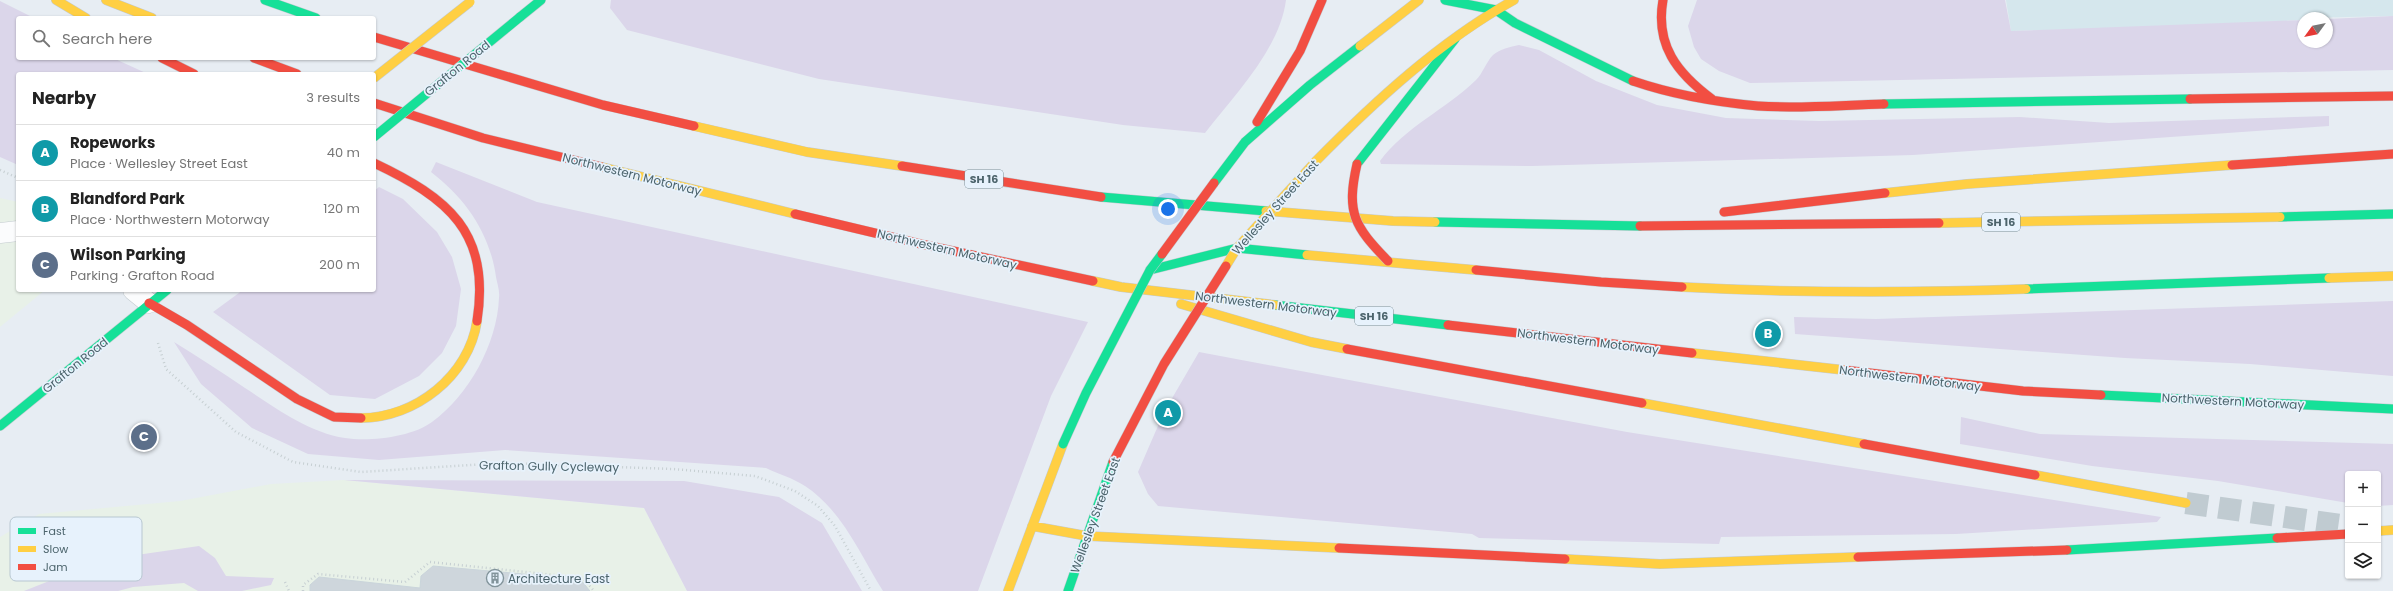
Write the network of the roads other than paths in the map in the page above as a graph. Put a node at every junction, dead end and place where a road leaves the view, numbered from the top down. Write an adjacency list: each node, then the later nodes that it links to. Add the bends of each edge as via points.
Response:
1 (56, 0): 13 (main road)
2 (106, 0): 14 (main road)
3 (265, 0): 15 (main road)
4 (541, 0): 26 (main road, Grafton Road, bridge)
5 (1322, 0): 27 (main road, via 1300,51)
6 (1419, 0): 27 (main road, via 1310,84)
7 (1445, 0): 12 (main road)
8 (1486, 0): 12 (main road)
9 (1514, 0): 12 (main road)
10 (1663, 0): 24 (main road, via 1660,22 1670,55 1681,73 1697,89)
11 (471, 1): 22 (main road, bridge)
12 (1496, 10): 17 (main road, Wellesley Street East); 24 (main road, via 1630,80 1666,92)
13 (83, 16)
14 (147, 16)
15 (310, 16)
16 (376, 38): 33 (main road, SH 16, via 604,105 807,152 1116,200 1393,221)
17 (1455, 38): 36 (main road, Wellesley Street East, bridge, via 1339,137); 37 (main road, bridge, via 1357,164 1350,197 1352,214 1362,234)
18 (166, 60): 20 (main road)
19 (259, 60): 21 (main road)
20 (190, 72)
21 (292, 72)
22 (376, 76)
23 (2393, 96): 24 (main road, via 1760,106)
24 (1715, 101)
25 (376, 104): 40 (main road, Northwestern Motorway / SH 16, via 483,138 921,244)
26 (376, 135)
27 (1245, 142): 38 (main road, bridge)
28 (2393, 154): 30 (main road, via 1966,184)
29 (376, 164): 42 (main road, via 426,190 447,206 462,225 482,276 481,301 471,345 462,364 446,383 410,409 387,417 366,420 338,418 317,410 277,388 179,319)
30 (1713, 214)
31 (2393, 214): 33 (main road, SH 16, via 2105,221)
32 (1697, 215): 33 (main road)
33 (1610, 226)
34 (16, 231): 35 (lane)
35 (0, 233)
36 (1237, 248): 37 (main road); 38 (main road); 50 (main road, Wellesley Street East, bridge, via 1164,364 1112,462)
37 (1388, 261): 39 (main road, via 1601,282 1740,290 1925,293)
38 (1150, 270): 46 (main road, bridge, via 1086,393 1063,444)
39 (2393, 276)
40 (1121, 287): 43 (main road, Northwestern Motorway / SH 16, via 2023,391); 45 (main road, via 1311,342)
41 (140, 292): 42 (lane)
42 (154, 296): 44 (main road, Grafton Road)
43 (2393, 409)
44 (0, 426)
45 (2186, 503)
46 (1032, 526): 50 (main road); 51 (main road)
47 (2393, 530): 48 (main road)
48 (2381, 531)
49 (2345, 534): 50 (main road, via 2123,548 1660,564)
50 (1087, 536): 52 (main road, Wellesley Street East)
51 (1008, 591)
52 (1068, 591)

